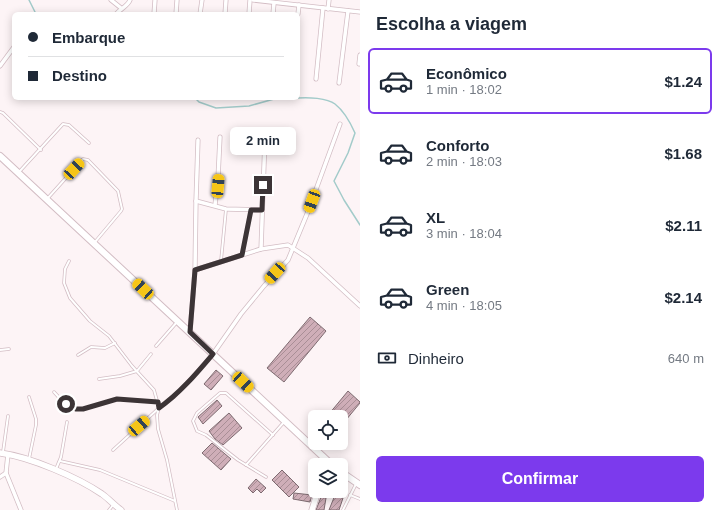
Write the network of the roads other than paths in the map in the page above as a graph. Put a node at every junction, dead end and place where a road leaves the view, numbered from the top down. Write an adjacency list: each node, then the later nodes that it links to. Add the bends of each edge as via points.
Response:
1 (111, 0): 13 (street)
2 (130, 0): 13 (street)
3 (154, 0): 17 (street)
4 (177, 0): 18 (street)
5 (202, 0): 19 (street)
6 (226, 0): 20 (street)
7 (253, 0): 11 (street); 21 (street)
8 (303, 0): 12 (street)
9 (329, 0): 14 (street)
10 (280, 2): 11 (street); 12 (street)
11 (274, 3): 22 (street)
12 (301, 6): 14 (street); 23 (street)
13 (121, 8): 16 (street)
14 (325, 8): 15 (street); 29 (street)
15 (348, 11): 24 (street); 30 (street)
16 (118, 12)
17 (154, 12)
18 (176, 12)
19 (200, 12)
20 (225, 12)
21 (250, 12)
22 (273, 12)
23 (299, 12)
24 (360, 12)
25 (12, 50): 28 (street)
26 (360, 55): 27 (street)
27 (359, 64)
28 (0, 66)
29 (316, 79)
30 (339, 83)
31 (0, 112): 37 (lane)
32 (340, 124): 47 (street)
33 (220, 137): 42 (street)
34 (265, 137): 45 (street)
35 (198, 140): 41 (street)
36 (89, 144): 37 (lane, via 64,124)
37 (41, 150): 39 (lane)
38 (0, 156): 39 (main road)
39 (18, 173): 40 (main road)
40 (46, 199): 46 (main road); 46 (lane, via 84,159 88,160 118,191 122,209)
41 (196, 201): 42 (street); 52 (street)
42 (215, 205): 43 (street)
43 (226, 209): 44 (street); 51 (lane)
44 (251, 210): 45 (street); 49 (lane)
45 (262, 210): 48 (street)
46 (94, 243): 54 (main road)
47 (293, 248): 48 (street, via 288,245); 53 (street, via 308,258); 61 (street, via 288,260 241,314)
48 (261, 249): 49 (street)
49 (242, 255): 51 (street)
50 (69, 261): 56 (lane, via 65,269 64,282 70,298 90,321)
51 (221, 261): 52 (street)
52 (195, 270): 55 (street)
53 (360, 306)
54 (177, 321): 55 (main road); 57 (lane)
55 (190, 332): 61 (main road)
56 (116, 343): 62 (lane, via 105,348 91,347); 63 (lane)
57 (156, 346)
58 (9, 349): 59 (lane)
59 (0, 350)
60 (151, 354): 63 (lane)
61 (213, 354): 68 (lane, via 174,397); 70 (main road)
62 (78, 355)
63 (137, 371): 64 (lane); 67 (lane, via 154,390)
64 (99, 379)
65 (54, 392): 67 (lane, via 66,404 76,409 117,399)
66 (29, 397): 76 (lane, via 36,425)
67 (158, 402): 68 (lane)
68 (159, 408): 73 (lane); 88 (lane, via 158,429)
69 (8, 416): 74 (lane)
70 (285, 421): 72 (lane); 75 (main road)
71 (67, 422): 77 (lane)
72 (272, 435): 78 (lane); 78 (lane, via 226,393 220,393 197,413 193,421 197,431)
73 (113, 450)
74 (3, 453): 76 (street); 80 (street)
75 (320, 458)
76 (29, 460): 79 (street)
77 (60, 461): 79 (lane); 88 (lane, via 100,470)
78 (246, 464): 82 (lane)
79 (56, 470): 89 (street, via 91,487)
80 (6, 473): 81 (street); 91 (street)
81 (0, 477)
82 (266, 477)
83 (348, 477): 84 (main road)
84 (358, 484): 85 (lane)
85 (350, 495): 87 (lane); 95 (lane)
86 (316, 498): 90 (street)
87 (360, 499)
88 (175, 501): 94 (lane)
89 (114, 504): 92 (lane); 93 (street)
90 (313, 509)
91 (21, 510)
92 (109, 510)
93 (121, 510)
94 (177, 510)
95 (343, 510)

